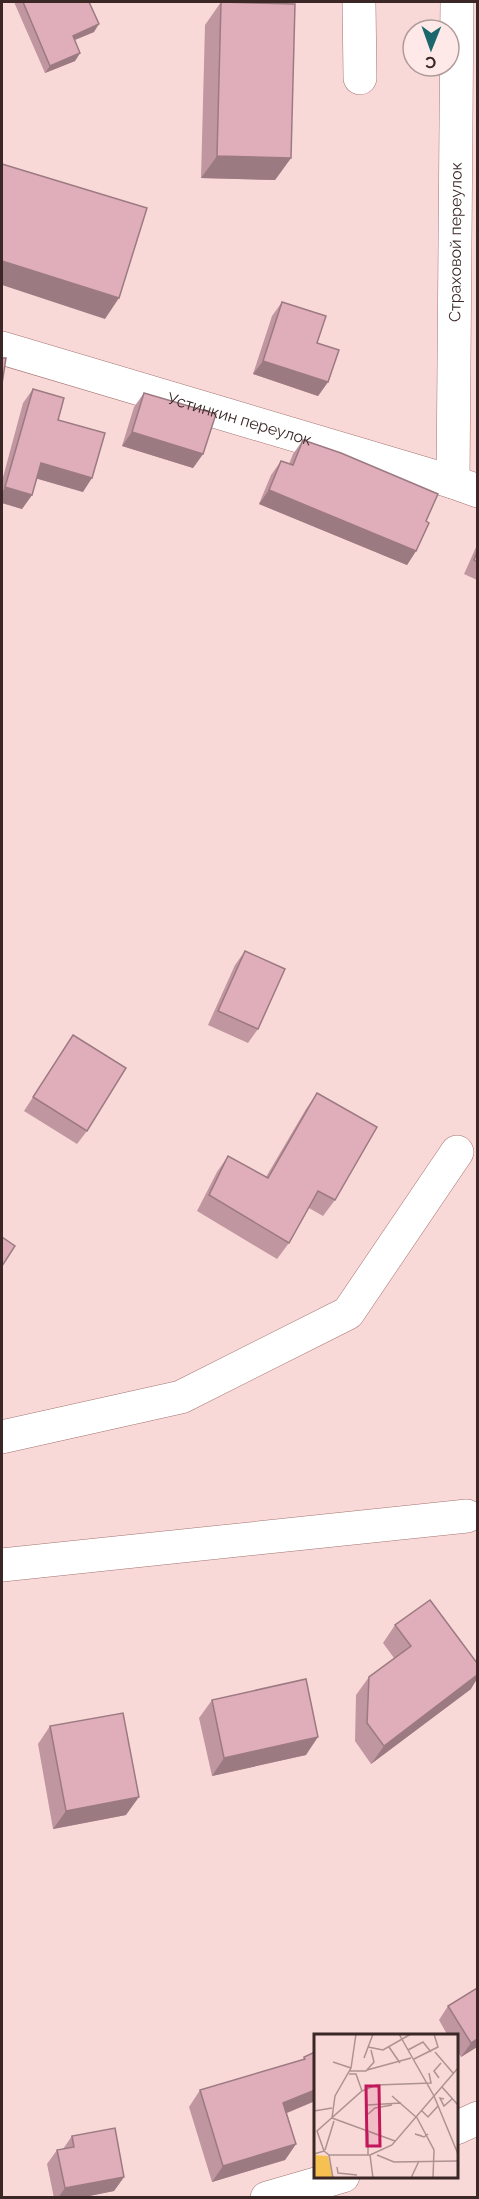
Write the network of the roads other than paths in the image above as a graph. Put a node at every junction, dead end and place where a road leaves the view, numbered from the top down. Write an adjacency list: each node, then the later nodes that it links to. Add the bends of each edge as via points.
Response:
1 (359, 2): 3 (street)
2 (457, 2): 5 (street, Страховой переулок)
3 (360, 78)
4 (2, 348): 5 (street, Устинкин переулок)
5 (465, 487)
6 (457, 1152): 7 (street, via 348,1313 181,1397)
7 (2, 1437)
8 (468, 1516): 9 (street)
9 (2, 1565)
10 (477, 2118): 11 (street)
11 (458, 2127)
12 (336, 2178): 13 (street)
13 (267, 2198)

